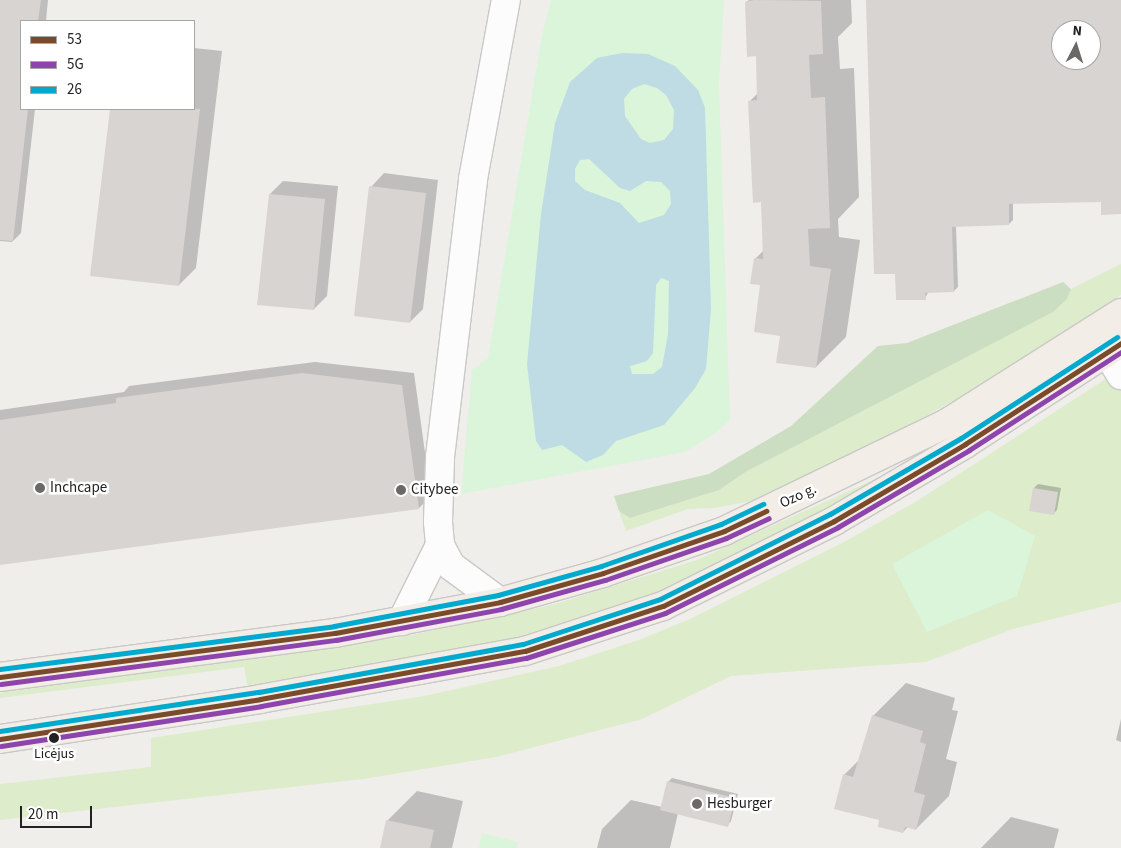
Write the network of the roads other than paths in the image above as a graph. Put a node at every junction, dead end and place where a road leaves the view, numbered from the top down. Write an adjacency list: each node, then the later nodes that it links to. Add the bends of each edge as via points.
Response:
1 (506, 0): 5 (street, via 473,179 440,457)
2 (1121, 313): 6 (main road, Ozo g., via 947,423 732,527 603,573)
3 (1114, 347): 4 (street); 9 (main road, via 965,444 834,521 663,606 525,651 270,697)
4 (1121, 375)
5 (440, 545): 6 (street, via 451,566); 7 (street)
6 (500, 602): 7 (main road, Ozo g.)
7 (402, 621): 8 (main road, Ozo g., via 316,636)
8 (0, 677)
9 (0, 739)

